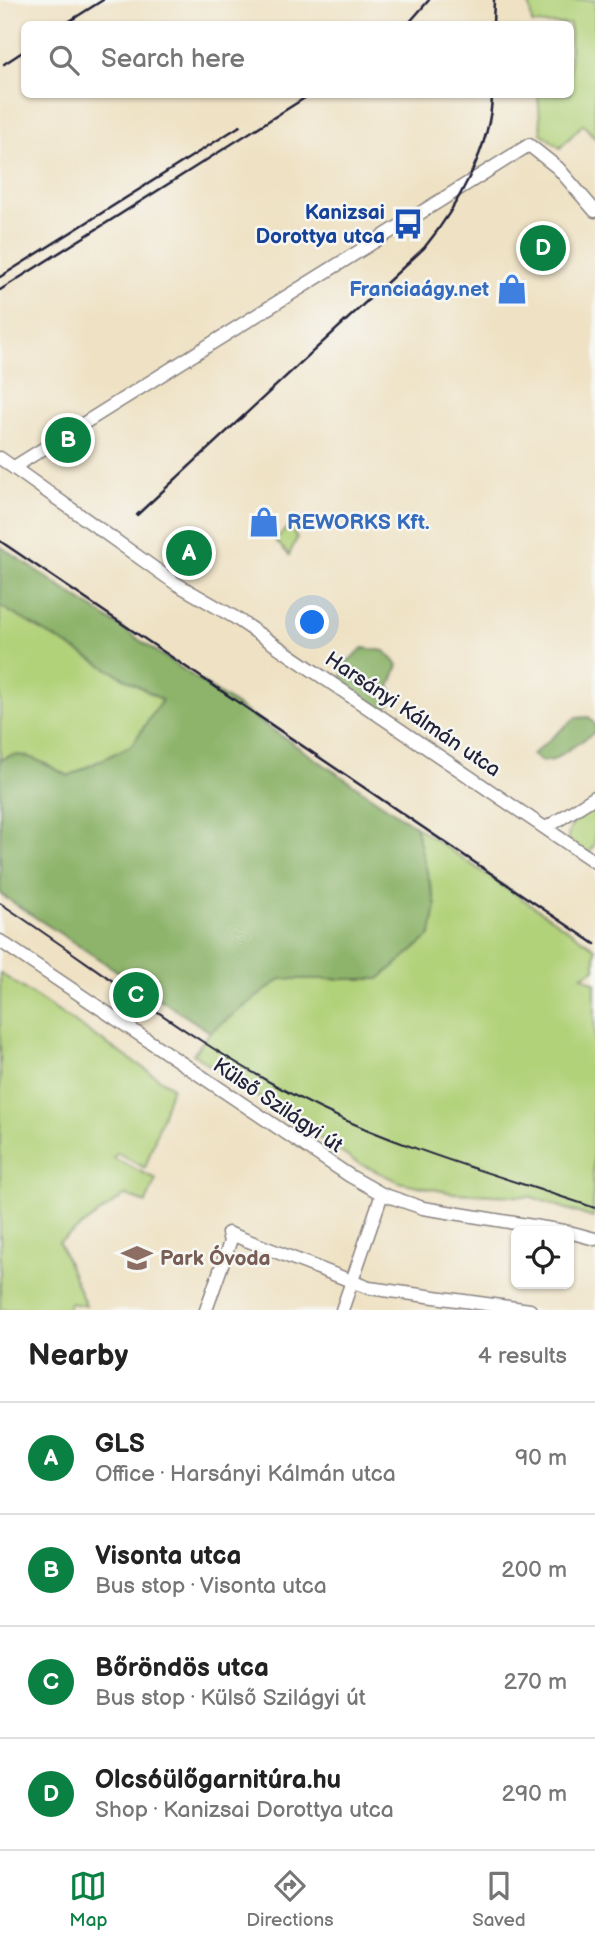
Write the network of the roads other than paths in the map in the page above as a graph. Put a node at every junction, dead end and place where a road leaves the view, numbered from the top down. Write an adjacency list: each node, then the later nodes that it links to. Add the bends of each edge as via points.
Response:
1 (595, 211): 3 (street, via 558,168 529,145)
2 (0, 458): 3 (street, Harsányi Kálmán utca)
3 (14, 467): 5 (street, Harsányi Kálmán utca, via 176,583 234,617)
4 (595, 797): 5 (street)
5 (546, 828): 6 (street, Harsányi Kálmán utca)
6 (595, 862)
7 (0, 941): 8 (street, Külső Szilágyi út)
8 (382, 1194): 9 (street, Külső Szilágyi út, via 423,1208); 12 (street)
9 (530, 1226)
10 (574, 1234): 11 (street, Külső Szilágyi út)
11 (595, 1239)
12 (352, 1281): 13 (street, via 228,1233 230,1242); 14 (street); 15 (street)
13 (206, 1310)
14 (342, 1310)
15 (530, 1310)

